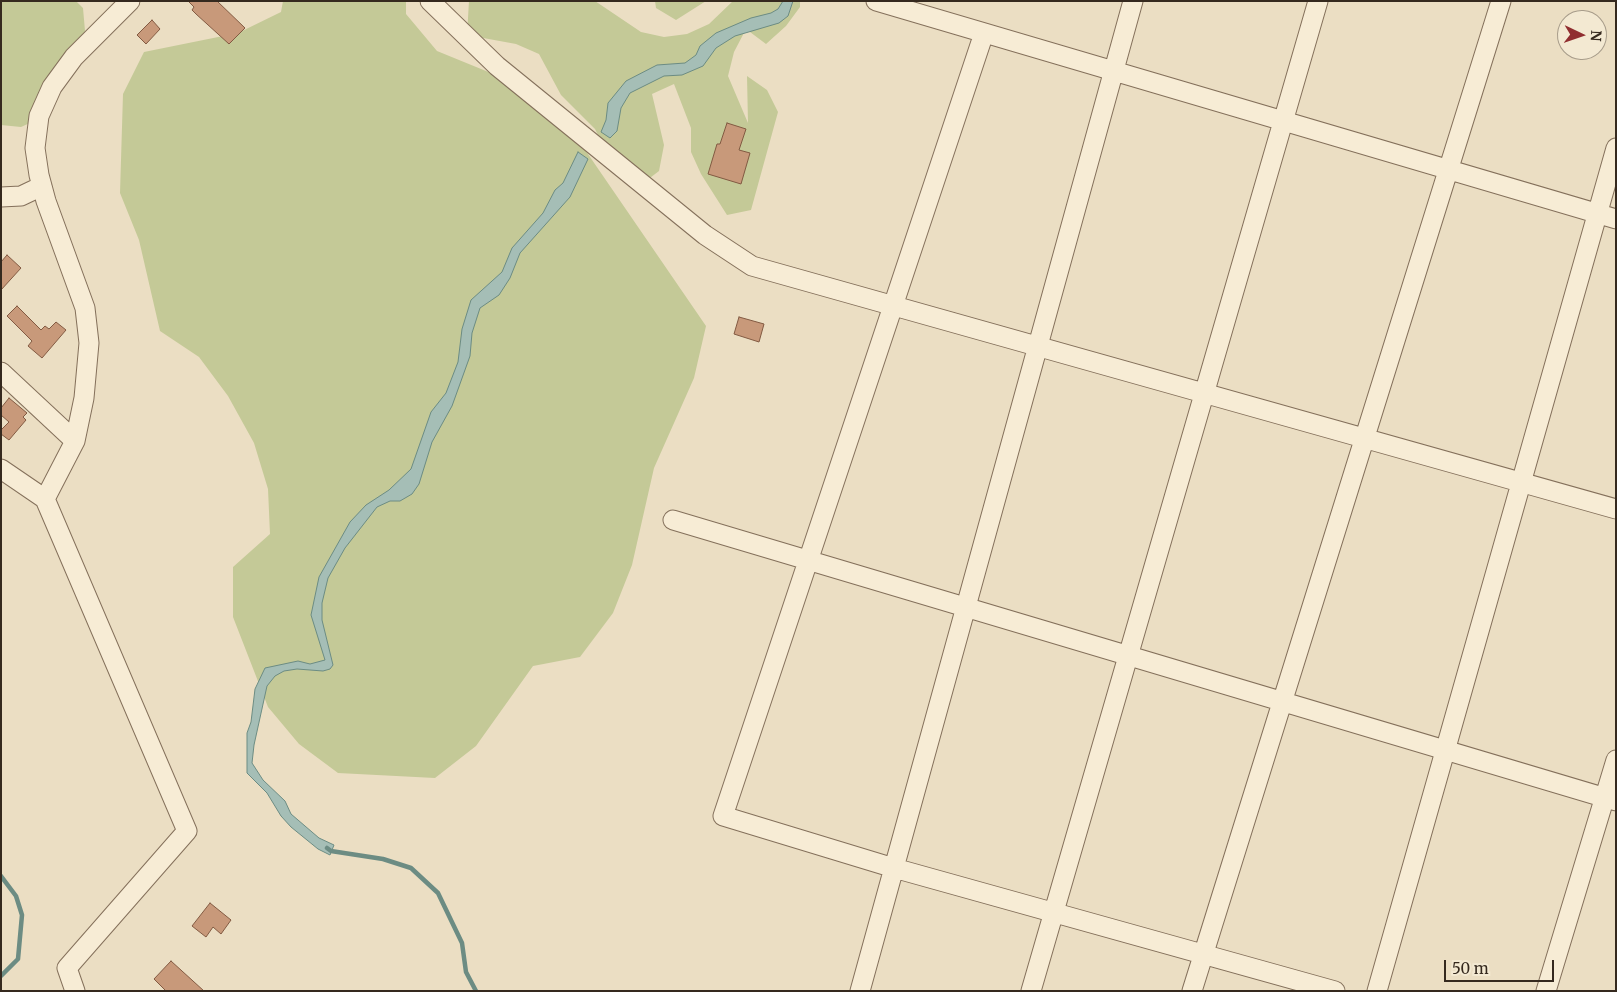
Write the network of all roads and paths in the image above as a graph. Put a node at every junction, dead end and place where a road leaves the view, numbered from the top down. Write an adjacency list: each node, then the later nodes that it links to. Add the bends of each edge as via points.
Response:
1 (130, 1): 12 (street, via 74,57 52,87 39,116 35,148)
2 (430, 1): 16 (street, via 497,66 705,235 744,261)
3 (876, 1): 7 (street)
4 (1133, 1): 8 (street)
5 (1318, 1): 9 (street)
6 (1501, 1): 11 (street)
7 (984, 33): 8 (street); 16 (street)
8 (1114, 71): 9 (street); 17 (street)
9 (1283, 121): 11 (street); 19 (street)
10 (1616, 148): 14 (street)
11 (1448, 170): 14 (street); 20 (street)
12 (42, 186): 13 (street, via 20,196); 21 (street, via 88,325 88,370)
13 (1, 197)
14 (1597, 214): 15 (street); 23 (street)
15 (1616, 220)
16 (893, 306): 17 (street); 27 (street)
17 (1038, 346): 19 (street); 28 (street)
18 (1, 372): 21 (street)
19 (1204, 393): 20 (street); 29 (street)
20 (1364, 439): 23 (street); 30 (street)
21 (75, 441): 24 (street)
22 (1, 469): 24 (street)
23 (1521, 482): 25 (street); 31 (street)
24 (45, 499): 37 (street, via 187,831 67,968)
25 (1616, 509)
26 (673, 520): 27 (street)
27 (808, 560): 28 (street); 34 (street, via 723,816)
28 (966, 607): 29 (street); 34 (street)
29 (1128, 656): 30 (street); 35 (street)
30 (1282, 702): 31 (street); 36 (street)
31 (1445, 750): 33 (street); 42 (street)
32 (1616, 760): 33 (street)
33 (1610, 799): 43 (street)
34 (894, 868): 35 (street); 38 (street)
35 (1054, 913): 36 (street); 39 (street)
36 (1203, 954): 40 (street); 41 (street)
37 (75, 991)
38 (860, 991)
39 (1031, 991)
40 (1192, 991)
41 (1334, 991)
42 (1377, 991)
43 (1546, 991)

